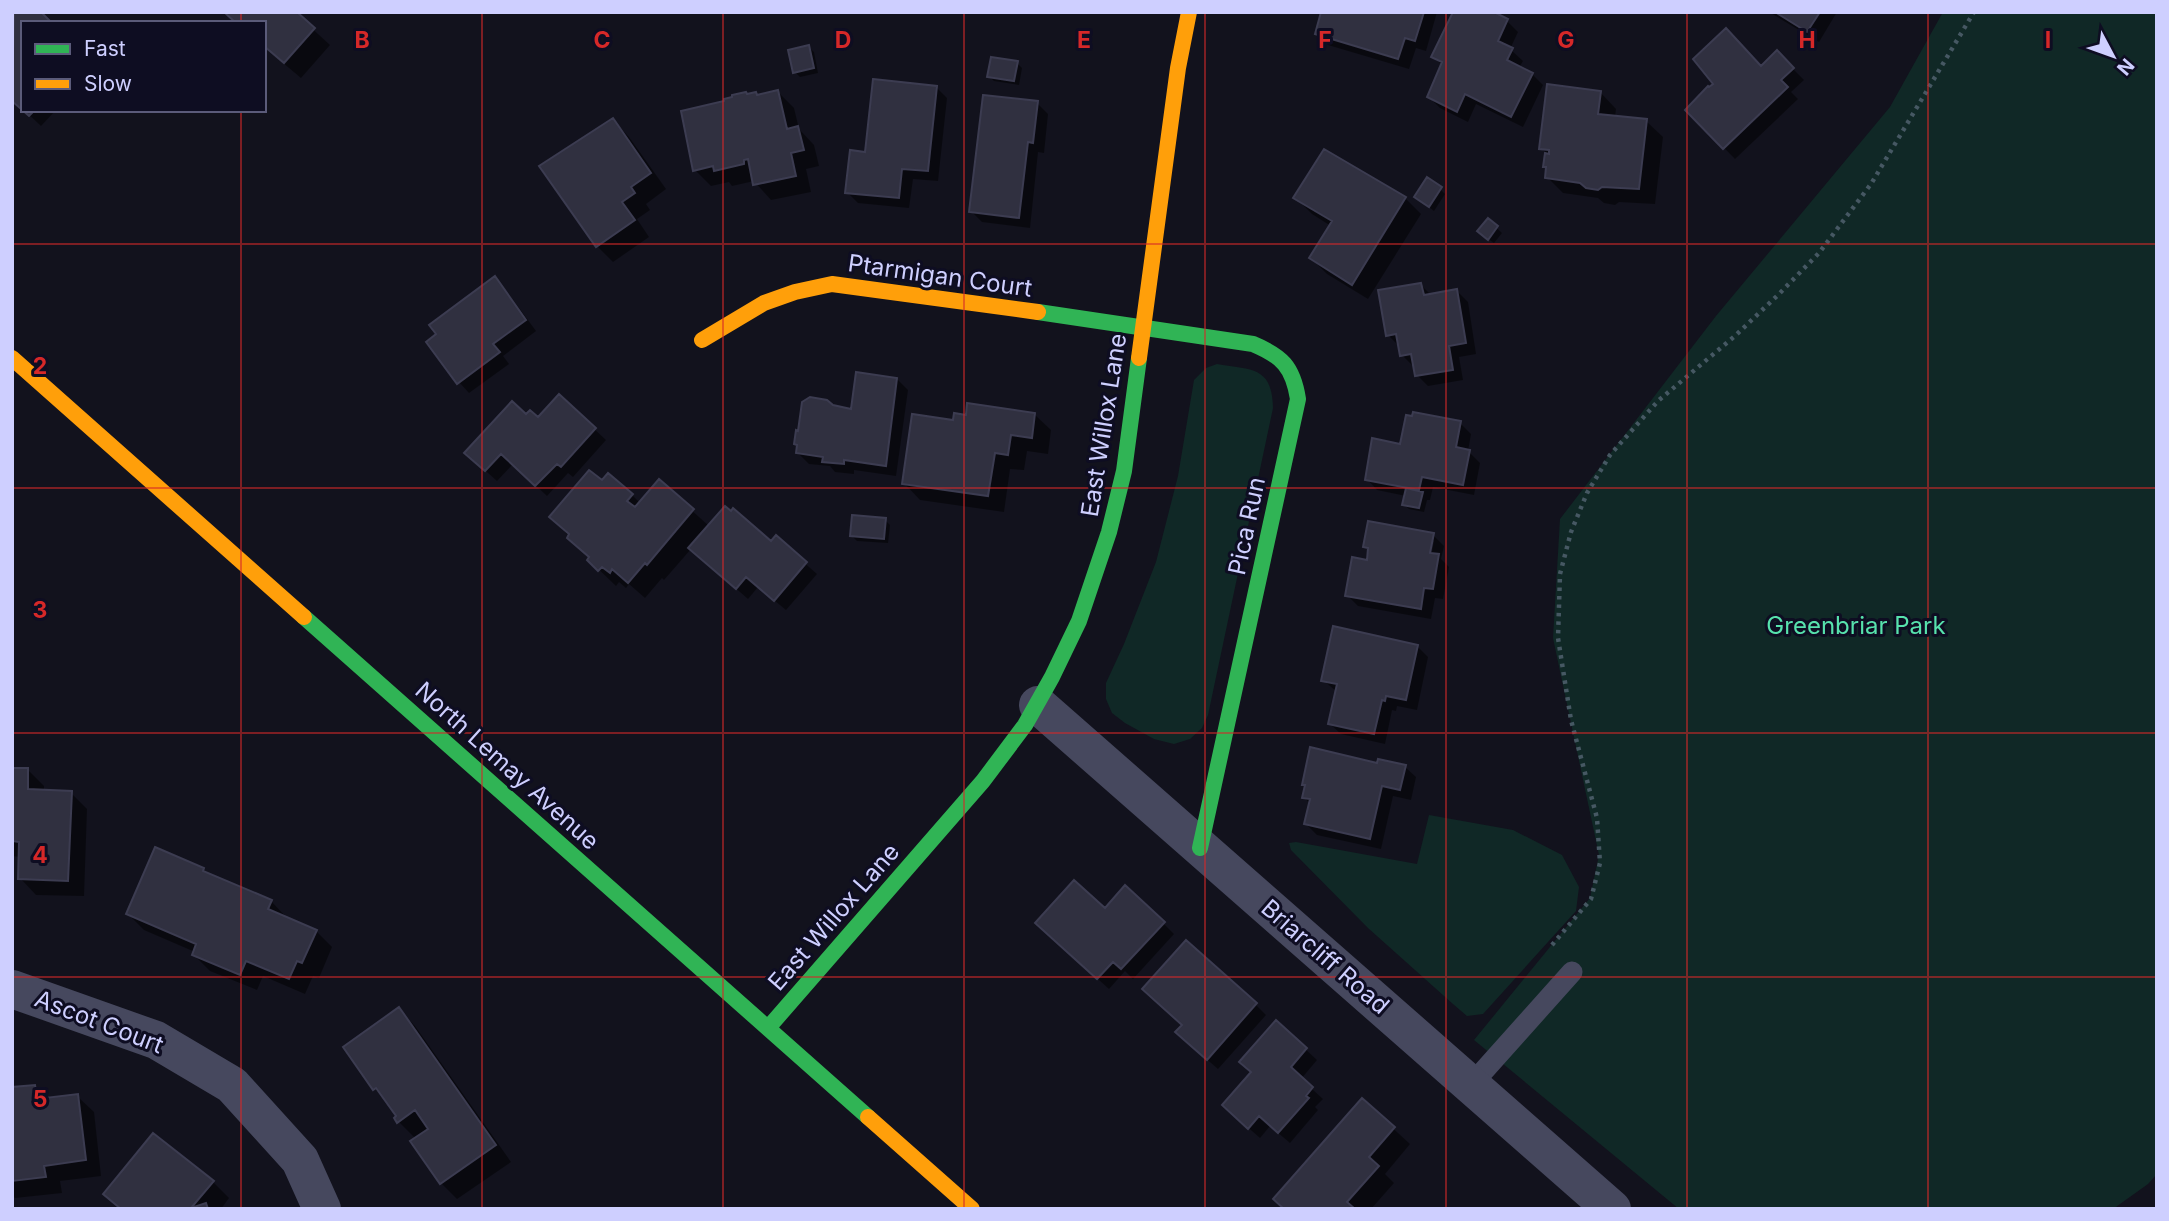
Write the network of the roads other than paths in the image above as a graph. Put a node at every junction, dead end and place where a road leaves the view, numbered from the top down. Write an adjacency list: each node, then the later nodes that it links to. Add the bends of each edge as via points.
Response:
1 (1189, 12): 2 (main road, East Willox Lane)
2 (1143, 326): 3 (main road, Ptarmigan Court, via 832,284 773,299); 5 (main road, East Willox Lane, via 1114,520 1083,615); 6 (main road, Pica Run, via 1272,351 1292,372 1298,399)
3 (702, 340)
4 (12, 358): 9 (main road, North Lemay Avenue)
5 (1038, 705): 6 (street, Briarcliff Road); 9 (main road, East Willox Lane, via 979,786)
6 (1200, 848): 10 (street, Briarcliff Road)
7 (1572, 972): 10 (lane)
8 (12, 989): 11 (street, Ascot Court, via 156,1040 232,1084 300,1160)
9 (768, 1028): 12 (main road, North Lemay Avenue)
10 (1471, 1085): 13 (street, Briarcliff Road)
11 (321, 1209)
12 (972, 1209)
13 (1612, 1209)

